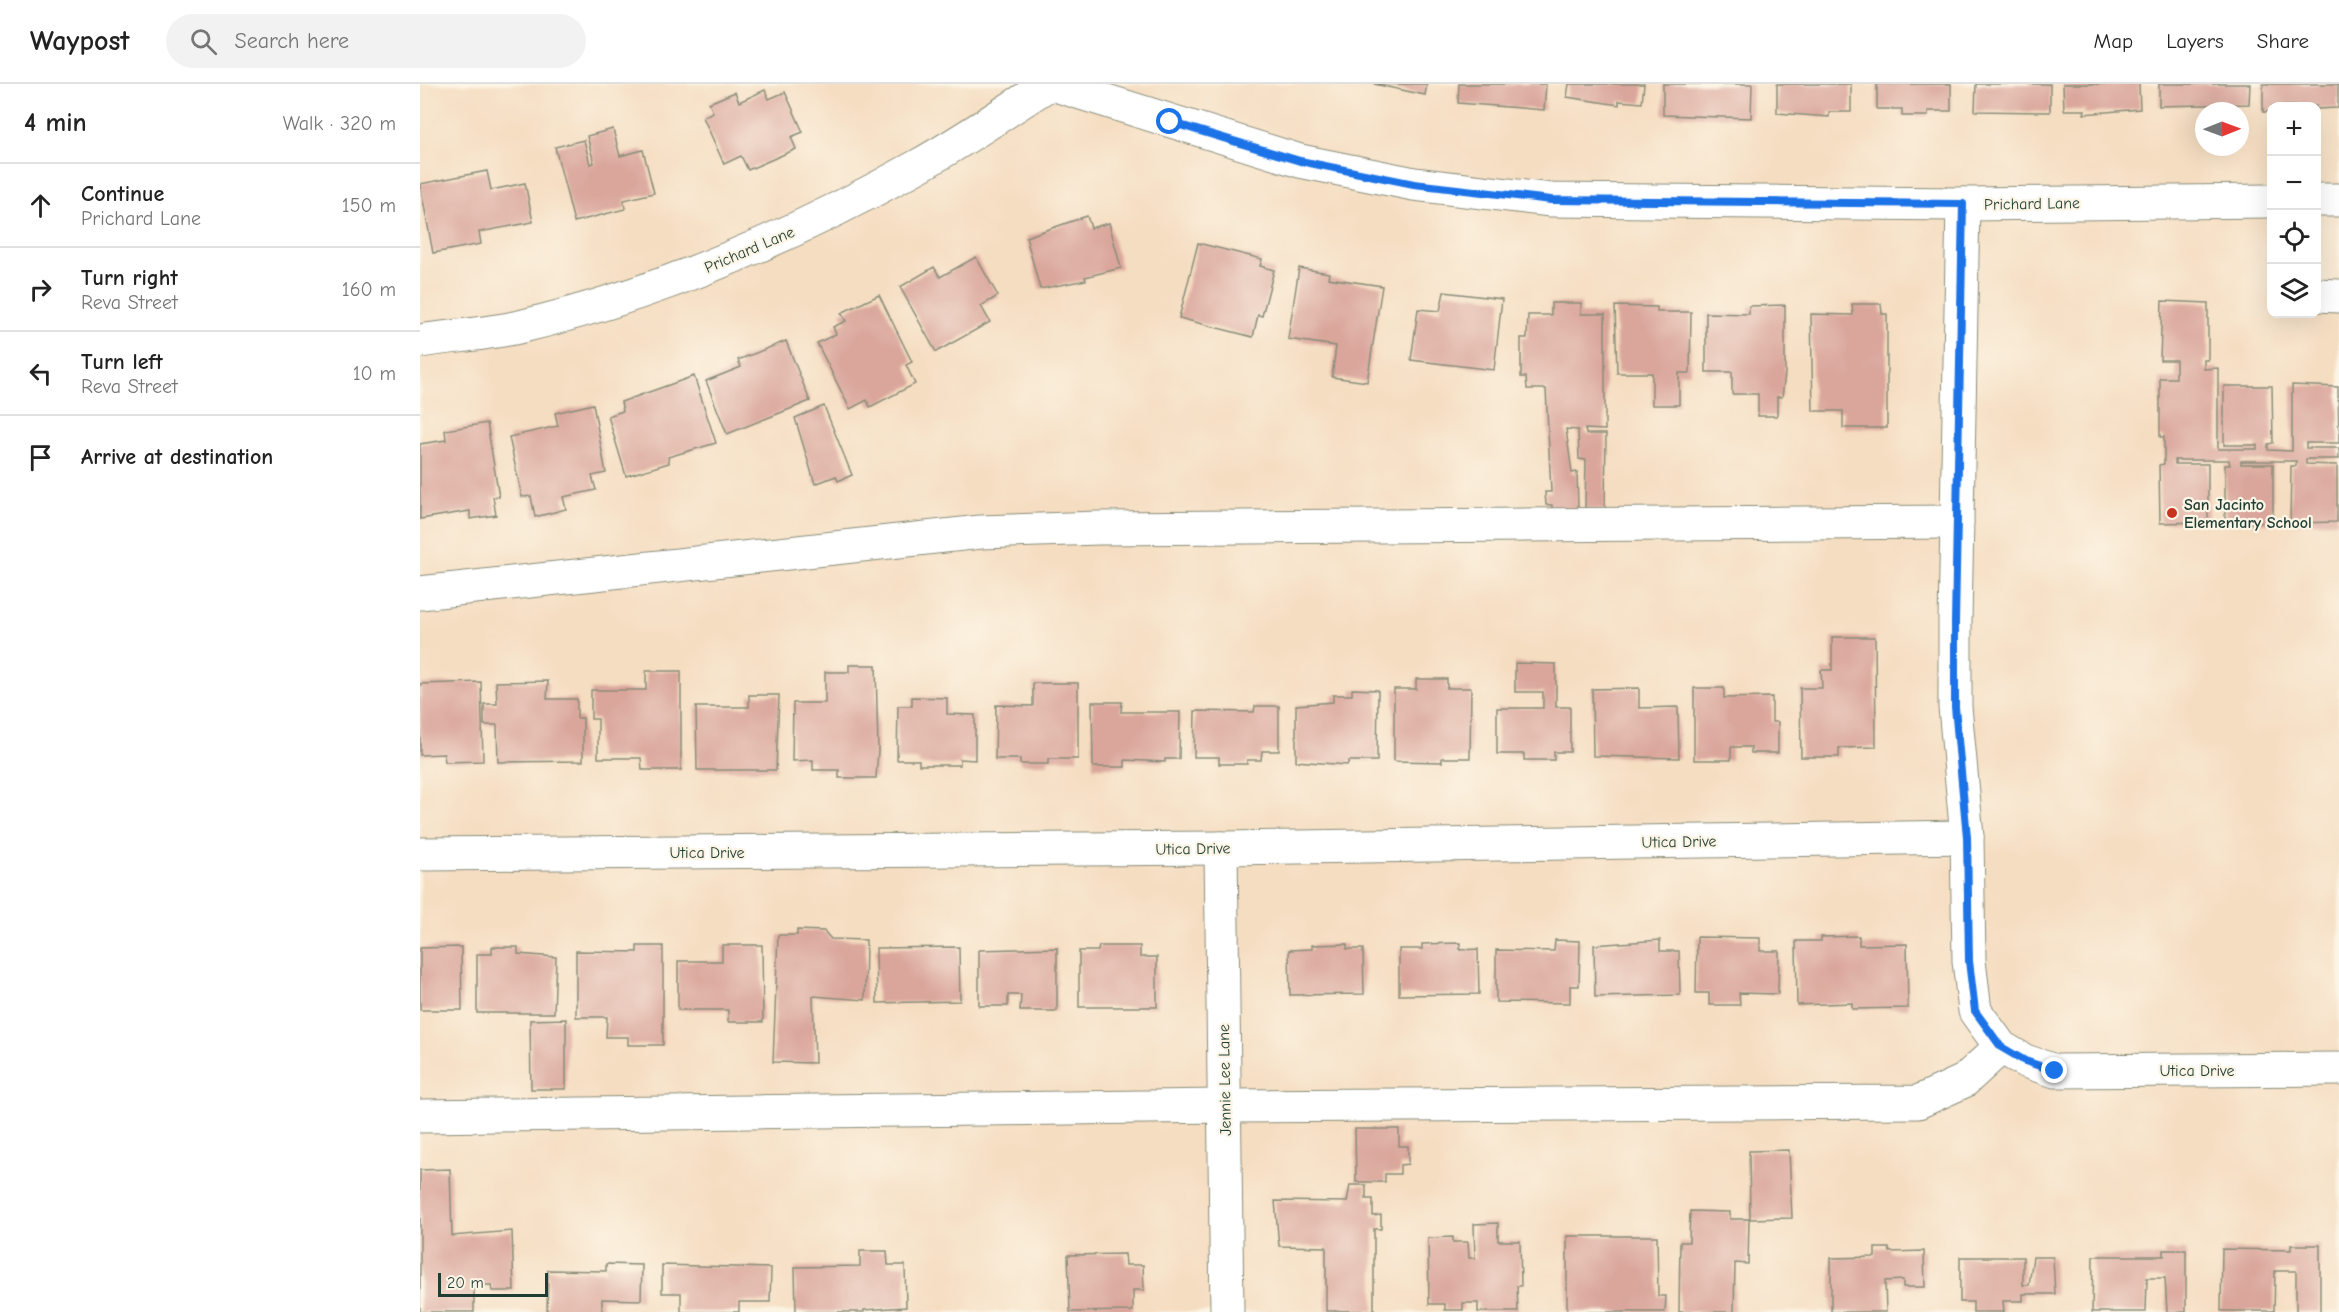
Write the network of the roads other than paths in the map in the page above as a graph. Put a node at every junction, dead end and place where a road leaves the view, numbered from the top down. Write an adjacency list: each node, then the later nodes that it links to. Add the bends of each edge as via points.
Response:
1 (1050, 84): 4 (street, Prichard Lane, via 1300,161 1414,184 1551,200); 8 (street, Prichard Lane, via 920,165 823,217 723,261 611,303 517,327)
2 (2321, 200): 3 (street)
3 (2339, 200)
4 (1963, 204): 5 (street, Prichard Lane); 9 (street)
5 (2267, 206)
6 (2321, 294): 7 (street)
7 (2339, 296)
8 (420, 341)
9 (1957, 522): 10 (street, via 981,532); 11 (street, via 1955,707)
10 (420, 593)
11 (1967, 837): 12 (street, Utica Drive); 14 (street, via 1969,961 1975,1011)
12 (1221, 848): 13 (street, Utica Drive); 16 (street, Jennie Lee Lane)
13 (420, 854)
14 (2001, 1047): 15 (street, Utica Drive, via 2025,1061 2055,1071); 16 (street, via 1964,1081 1918,1102)
15 (2339, 1069)
16 (1224, 1106): 17 (street); 18 (street, Jennie Lee Lane)
17 (420, 1116)
18 (1227, 1312)

